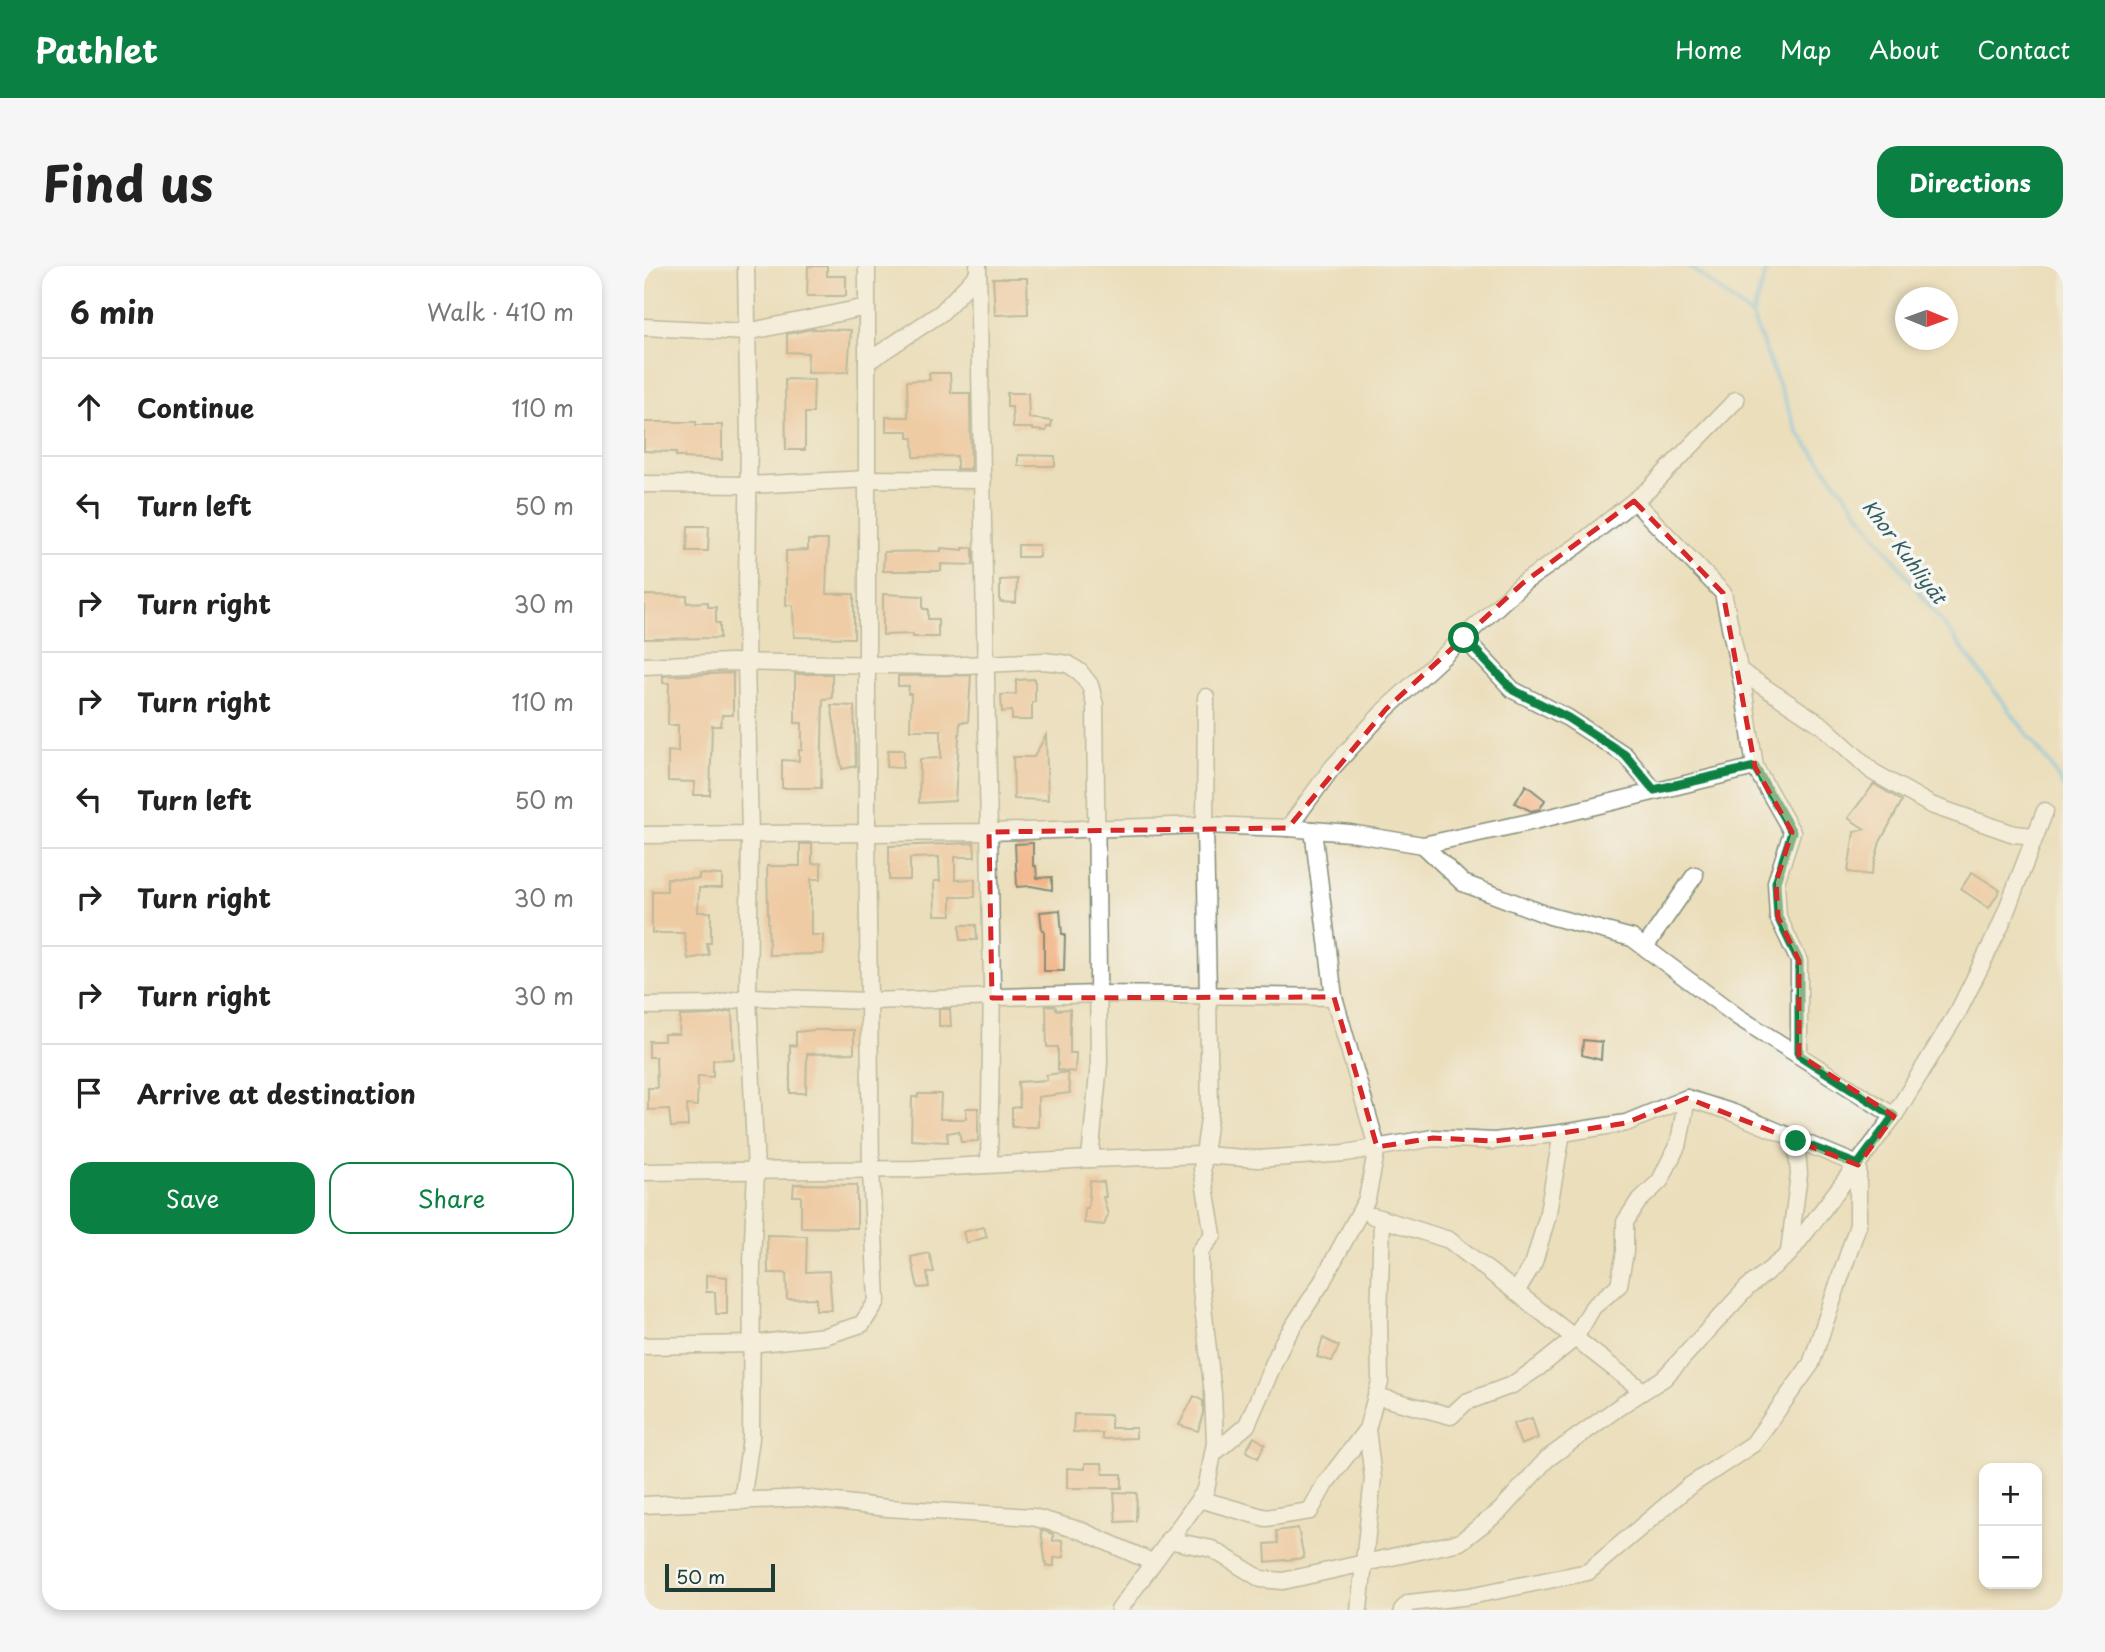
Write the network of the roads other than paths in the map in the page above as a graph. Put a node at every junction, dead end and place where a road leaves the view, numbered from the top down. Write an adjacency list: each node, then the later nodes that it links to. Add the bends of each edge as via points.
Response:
1 (746, 266): 6 (street)
2 (867, 266): 4 (street)
3 (978, 270): 7 (street, via 941,313); 10 (street)
4 (867, 307): 6 (street); 7 (street)
5 (644, 327): 6 (street)
6 (747, 332): 12 (street)
7 (867, 362): 9 (street)
8 (1736, 400): 13 (street)
9 (867, 479): 10 (street); 12 (street); 16 (street)
10 (983, 480): 17 (street)
11 (644, 484): 12 (street)
12 (748, 485): 15 (street)
13 (1634, 501): 14 (street, via 1522,583); 19 (street, via 1724,593)
14 (1464, 638): 22 (street, via 1513,690 1625,755); 25 (street, via 1377,719 1332,768)
15 (746, 662): 16 (street); 18 (street); 30 (street)
16 (866, 664): 17 (street); 29 (street)
17 (986, 664): 26 (street, via 1068,664 1090,685 1095,705); 28 (street)
18 (644, 666)
19 (1740, 671): 21 (street); 32 (street, via 1824,726 1873,772 1931,805 2014,834)
20 (1206, 697): 24 (street)
21 (1755, 767): 22 (street); 43 (street, via 1792,832 1776,882 1778,917 1799,961)
22 (1654, 790): 33 (street)
23 (2045, 811): 32 (street)
24 (1205, 825): 25 (street); 26 (street); 37 (street)
25 (1289, 828): 27 (street)
26 (1096, 829): 28 (street); 36 (street)
27 (1313, 830): 33 (street); 39 (street)
28 (989, 832): 29 (street); 40 (street)
29 (867, 833): 30 (street); 41 (street)
30 (750, 834): 31 (street); 38 (street)
31 (644, 835)
32 (2035, 836): 45 (street, via 2000,927 1965,998)
33 (1423, 845): 35 (street, via 1463,883 1550,916 1632,938)
34 (1695, 875): 35 (street)
35 (1645, 947): 43 (street, via 1738,1017)
36 (1098, 994): 37 (street); 40 (street); 50 (street, via 1099,1063)
37 (1209, 996): 39 (street); 49 (street, via 1210,1111)
38 (748, 997): 41 (street); 42 (street, via 712,1005); 54 (street)
39 (1334, 997): 48 (street)
40 (992, 998): 41 (street); 51 (street)
41 (869, 1001): 53 (street)
42 (644, 1006)
43 (1799, 1055): 45 (street)
44 (1687, 1097): 46 (street, via 1626,1123); 47 (street); 60 (street, via 1679,1142 1660,1181 1625,1222 1619,1285 1593,1307)
45 (1894, 1116): 52 (street)
46 (1562, 1133): 48 (street, via 1494,1141 1433,1138); 59 (street, via 1547,1218 1534,1262)
47 (1796, 1141): 52 (street); 58 (street, via 1799,1174)
48 (1377, 1147): 49 (street, via 1258,1159); 56 (street)
49 (1204, 1155): 50 (street); 66 (street, via 1202,1170 1213,1235 1200,1251 1200,1280 1213,1394)
50 (1090, 1159): 51 (street)
51 (989, 1164): 53 (street)
52 (1858, 1165): 58 (street); 75 (street, via 1858,1225 1811,1364 1754,1444 1688,1487 1588,1572 1470,1596 1409,1603)
53 (872, 1169): 54 (street); 61 (street, via 877,1301 862,1324 825,1336)
54 (756, 1170): 55 (street); 61 (street)
55 (644, 1172)
56 (1361, 1212): 57 (street); 66 (street, via 1283,1342 1247,1424)
57 (1382, 1219): 59 (street, via 1449,1240); 64 (street, via 1380,1382)
58 (1789, 1254): 63 (street, via 1746,1288 1664,1378)
59 (1516, 1292): 60 (street)
60 (1575, 1338): 63 (street); 64 (street, via 1512,1385 1466,1402 1451,1416)
61 (751, 1344): 62 (street); 68 (street, via 751,1438)
62 (644, 1346)
63 (1643, 1391): 72 (street, via 1547,1460 1500,1511 1460,1542)
64 (1376, 1396): 65 (street)
65 (1367, 1429): 67 (street, via 1310,1511 1266,1518); 72 (street, via 1373,1478)
66 (1213, 1454): 67 (street, via 1206,1490)
67 (1199, 1499): 70 (street)
68 (742, 1501): 69 (street); 71 (street, via 803,1498 1033,1517 1082,1531)
69 (644, 1505)
70 (1168, 1540): 71 (street); 72 (street, via 1212,1549 1261,1579 1283,1581)
71 (1152, 1562): 73 (street)
72 (1364, 1565): 74 (street)
73 (1119, 1610)
74 (1359, 1610)
75 (1402, 1610)

